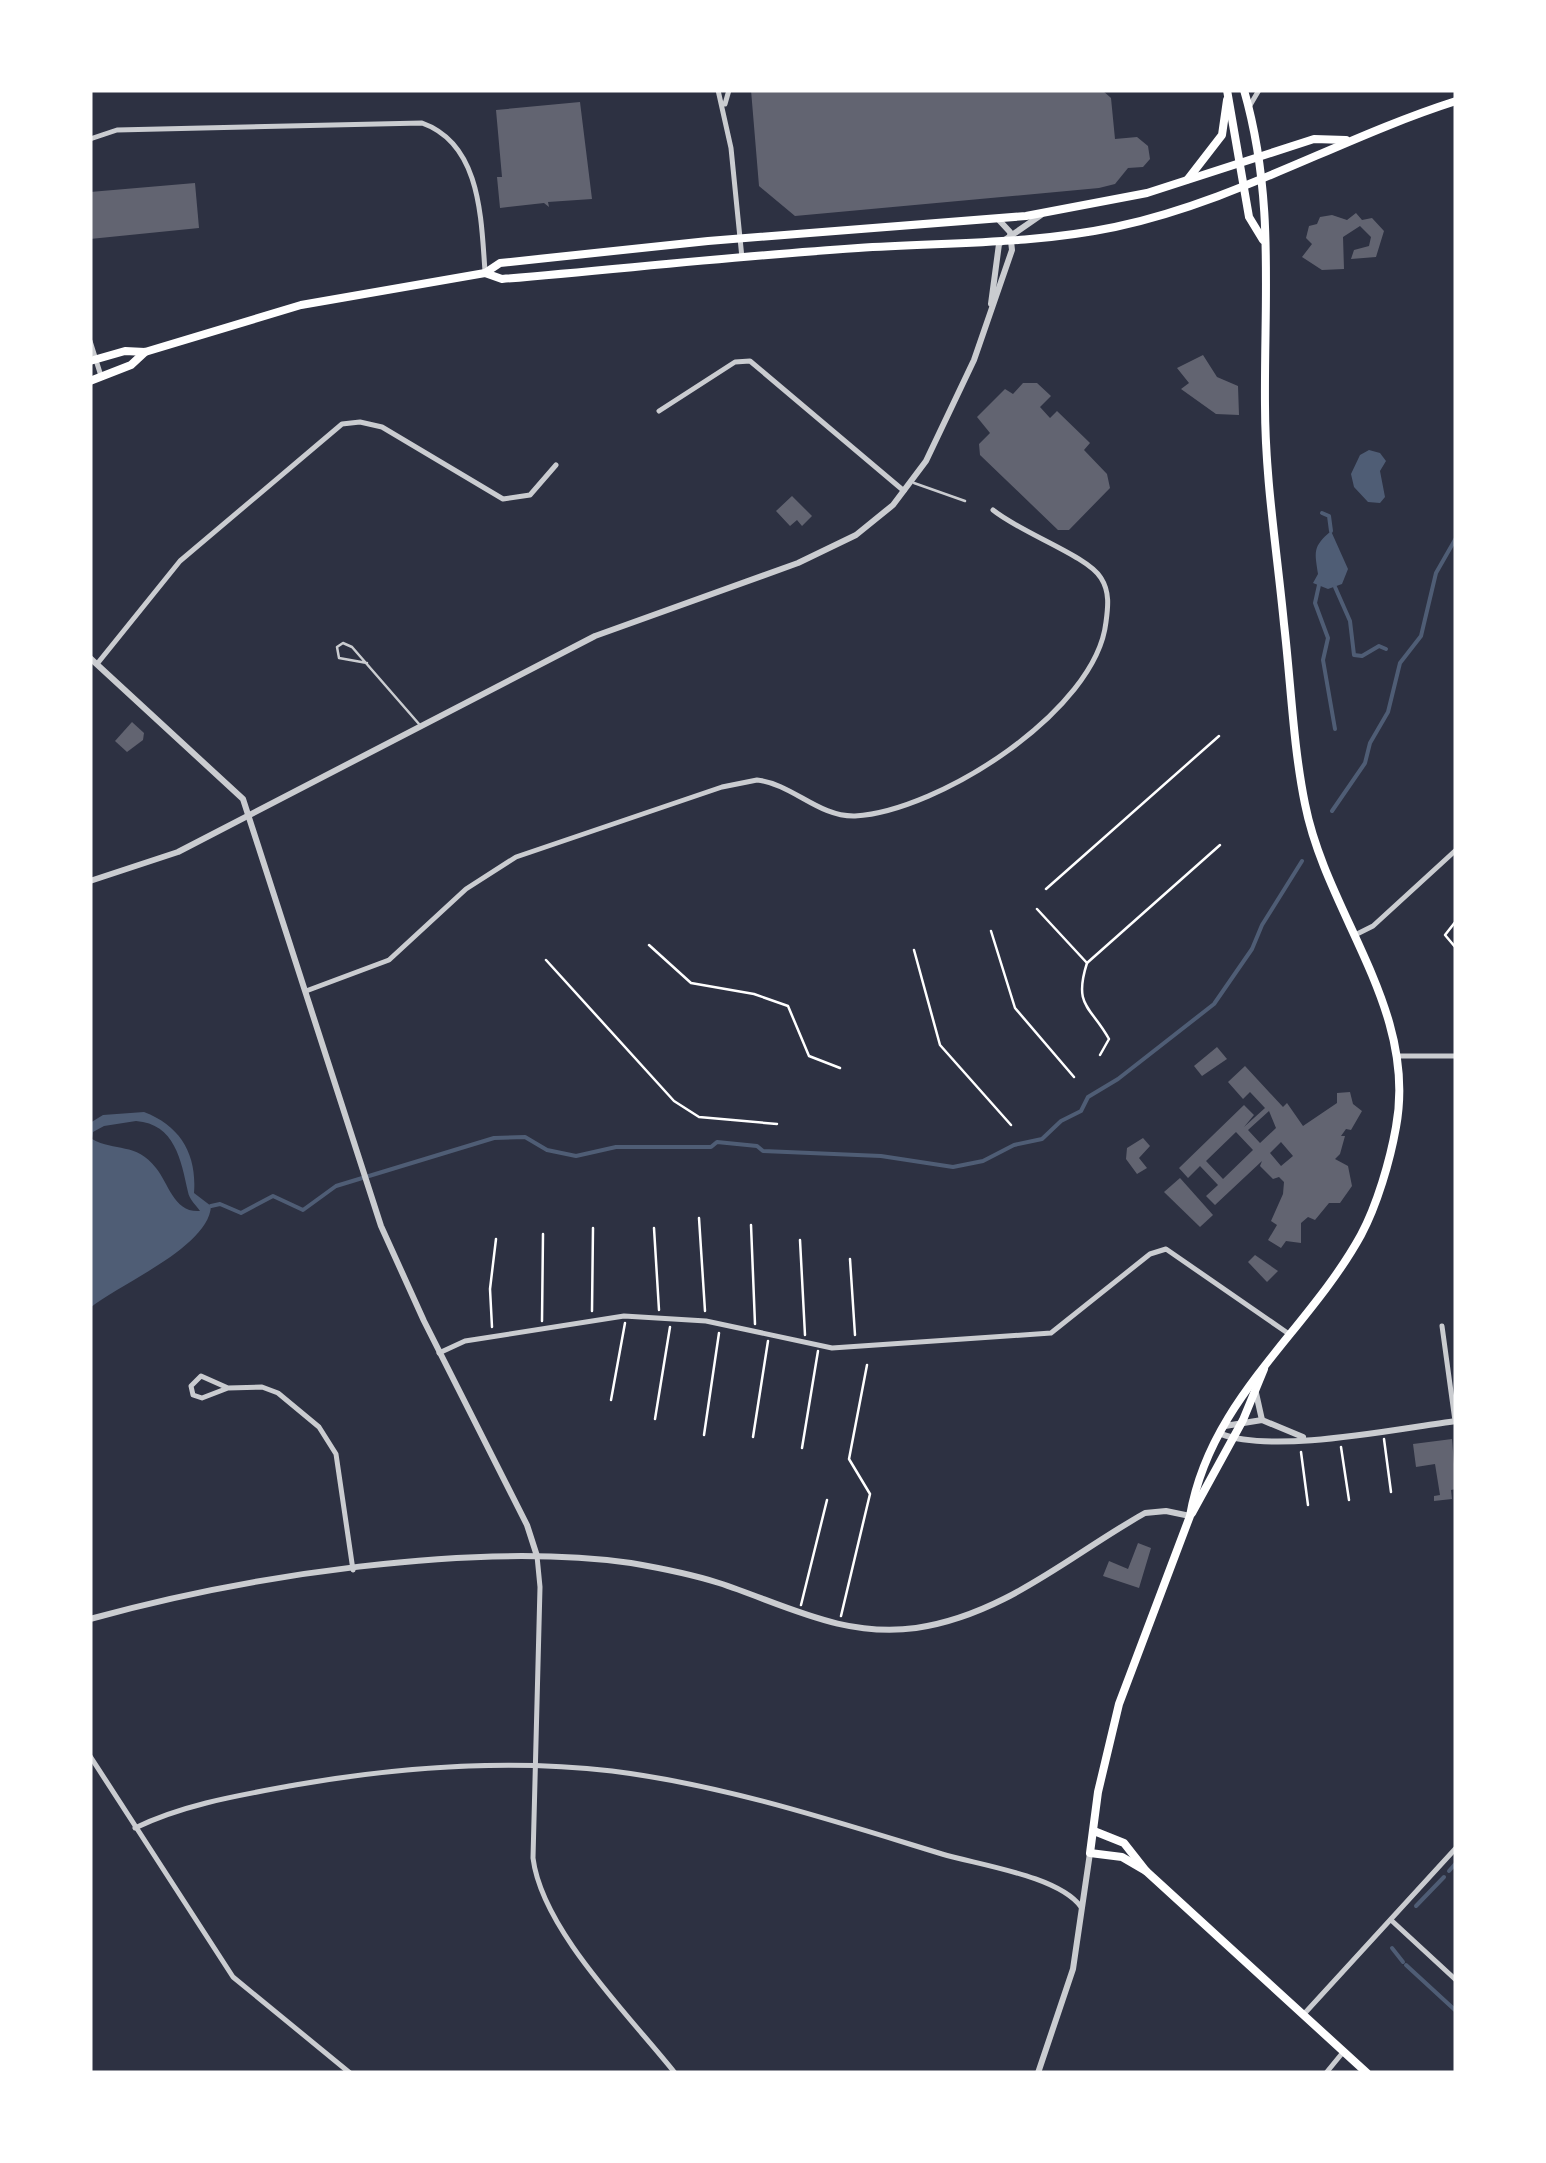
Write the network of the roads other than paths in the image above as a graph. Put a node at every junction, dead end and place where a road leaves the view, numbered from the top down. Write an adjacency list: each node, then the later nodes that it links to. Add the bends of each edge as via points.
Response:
1 (718, 90): 7 (street)
2 (729, 90): 7 (street)
3 (1244, 90): 8 (main road)
4 (1258, 90): 8 (street)
5 (1228, 93): 12 (main road); 14 (main road, via 1222,135)
6 (1456, 101): 10 (main road)
7 (724, 107): 19 (street)
8 (1249, 107): 11 (main road)
9 (90, 139): 24 (street, via 117,130 422,123 456,144 470,168)
10 (1346, 140): 11 (main road, via 1314,140); 13 (main road, via 1322,157)
11 (1261, 157): 12 (main road); 13 (main road)
12 (1240, 164): 14 (main road); 15 (main road)
13 (1264, 179): 15 (main road); 20 (main road)
14 (1184, 182): 16 (main road)
15 (1243, 187): 20 (main road); 21 (main road, via 1155,218)
16 (1051, 210): 17 (main road); 18 (street)
17 (998, 219): 18 (street); 19 (main road)
18 (1010, 232): 21 (street); 22 (street)
19 (740, 239): 23 (street); 24 (main road, via 500,263)
20 (1263, 240): 44 (main road, via 1268,463 1298,760 1312,836)
21 (1013, 242): 22 (main road); 25 (street)
22 (999, 244): 23 (main road); 25 (street)
23 (742, 258): 24 (main road, via 502,280)
24 (485, 273): 27 (main road, via 301,305)
25 (990, 316): 33 (street)
26 (90, 341): 28 (street)
27 (145, 352): 28 (main road, via 125,350); 29 (main road)
28 (93, 360): 29 (street)
29 (101, 376): 30 (main road)
30 (90, 381)
31 (659, 411): 34 (street, via 735,362 750,361)
32 (556, 465): 38 (street, via 530,495 503,499 382,427 342,424 180,562)
33 (912, 482): 34 (street); 35 (lane)
34 (904, 491): 40 (street, via 870,526 834,548 595,636)
35 (964, 501)
36 (994, 510): 45 (street, via 1016,529 1091,566 1108,596 1100,650 1079,688 993,763 859,816 837,815 757,780 576,834 516,857 466,890 389,960)
37 (90, 658): 38 (street)
38 (97, 664): 41 (street, via 234,786)
39 (367, 664): 39 (lane, via 348,644 337,647 339,658); 40 (lane)
40 (419, 724): 41 (street)
41 (248, 814): 43 (street, via 160,861); 45 (street)
42 (1456, 850): 44 (street)
43 (90, 881)
44 (1354, 935): 46 (main road)
45 (306, 990): 50 (street, via 394,1258)
46 (1398, 1056): 47 (street); 49 (main road, via 1396,1130 1364,1228)
47 (1456, 1056)
48 (1442, 1326): 56 (street)
49 (1289, 1334): 50 (street, via 1166,1248 1051,1333 832,1348 706,1321 624,1316 493,1336); 51 (main road)
50 (440, 1352): 61 (street)
51 (1264, 1369): 53 (main road); 57 (main road, via 1244,1387)
52 (228, 1388): 52 (street, via 202,1398 191,1386 204,1376); 62 (street, via 278,1393 329,1440)
53 (1256, 1393): 54 (main road); 55 (street)
54 (1243, 1420): 55 (street); 57 (street); 58 (main road)
55 (1262, 1420): 59 (street)
56 (1456, 1421): 59 (street)
57 (1222, 1430): 58 (street); 60 (main road)
58 (1233, 1438): 59 (street); 60 (main road)
59 (1306, 1438)
60 (1190, 1516): 61 (street, via 1145,1514 1006,1600 906,1629 814,1620 662,1569); 67 (main road, via 1119,1704)
61 (537, 1556): 62 (street); 65 (street)
62 (352, 1570): 63 (street, via 191,1595)
63 (90, 1619)
64 (90, 1756): 66 (street)
65 (536, 1765): 66 (street, via 321,1780 193,1806); 71 (street, via 704,1787 1055,1886); 77 (street, via 533,1858 543,1901)
66 (135, 1828): 76 (street, via 233,1977)
67 (1094, 1831): 69 (main road); 70 (main road, via 1124,1843)
68 (1456, 1848): 72 (street)
69 (1090, 1852): 70 (main road, via 1122,1857); 71 (street)
70 (1146, 1871): 74 (main road)
71 (1083, 1909): 78 (street, via 1066,1994)
72 (1391, 1920): 73 (street); 74 (street)
73 (1456, 1980)
74 (1304, 2014): 75 (main road)
75 (1344, 2051): 79 (street); 80 (main road)
76 (350, 2073)
77 (675, 2073)
78 (1038, 2073)
79 (1326, 2073)
80 (1366, 2073)

